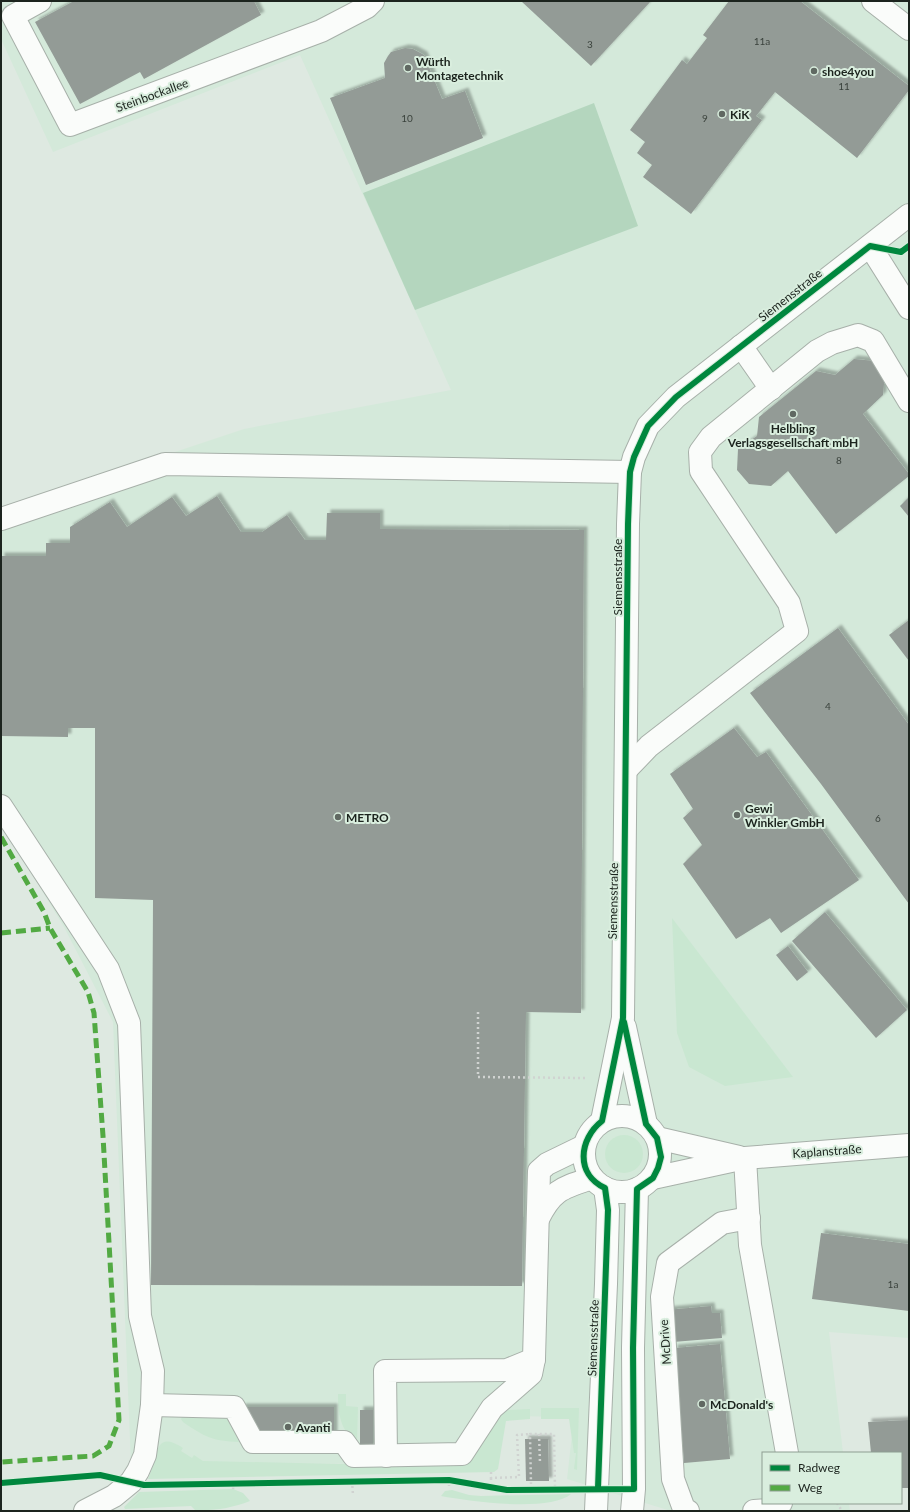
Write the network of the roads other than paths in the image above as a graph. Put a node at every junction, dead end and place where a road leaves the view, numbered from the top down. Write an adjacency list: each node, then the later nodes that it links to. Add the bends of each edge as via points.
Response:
1 (40, 1): 2 (street, Steinbockallee, via 13,16 70,125 321,32 367,7)
2 (373, 1)
3 (872, 1): 4 (street)
4 (909, 29)
5 (909, 215): 6 (street, Siemensstraße)
6 (870, 246): 7 (street); 8 (street, Siemensstraße)
7 (909, 308)
8 (741, 346): 9 (street); 11 (street, Siemensstraße, via 676,397 648,426)
9 (771, 389): 10 (street, via 817,351 858,335 873,341); 13 (street, via 711,437 700,452 701,471 790,603 798,631 649,746)
10 (909, 401)
11 (630, 472): 12 (street, via 165,464); 13 (street, Siemensstraße)
12 (1, 519)
13 (626, 770): 15 (street, Siemensstraße)
14 (1, 806): 26 (street, via 108,970 130,1023 140,1316 153,1371)
15 (623, 1018): 16 (street, Siemensstraße); 17 (street, Siemensstraße)
16 (602, 1121): 17 (street, via 612,1116 635,1118); 19 (street, via 588,1136)
17 (652, 1131): 20 (street, Kaplanstraße); 22 (street, via 661,1157 658,1168)
18 (909, 1145): 20 (street, Kaplanstraße)
19 (584, 1146): 21 (street, via 586,1168); 24 (street, via 547,1164 539,1171)
20 (744, 1158): 22 (street, Kaplanstraße); 23 (street)
21 (599, 1183): 22 (street, via 622,1192); 24 (street, via 558,1191 546,1203); 31 (street, Siemensstraße, via 608,1210)
22 (645, 1183): 32 (street, via 635,1238)
23 (749, 1218): 27 (street, via 750,1245); 33 (street, McDrive, via 722,1223 668,1263 662,1297 673,1479 684,1509)
24 (538, 1221): 25 (street)
25 (534, 1359): 28 (street, via 531,1374 492,1408 462,1454); 28 (street, via 507,1370 385,1371)
26 (152, 1405): 28 (street, via 234,1407 253,1442 344,1442 354,1456); 30 (street, via 146,1455 138,1472 131,1482 114,1496)
27 (787, 1452)
28 (386, 1456)
29 (779, 1504): 34 (street, via 769,1510)
30 (85, 1511)
31 (596, 1511)
32 (632, 1511)
33 (688, 1511)
34 (754, 1511)

